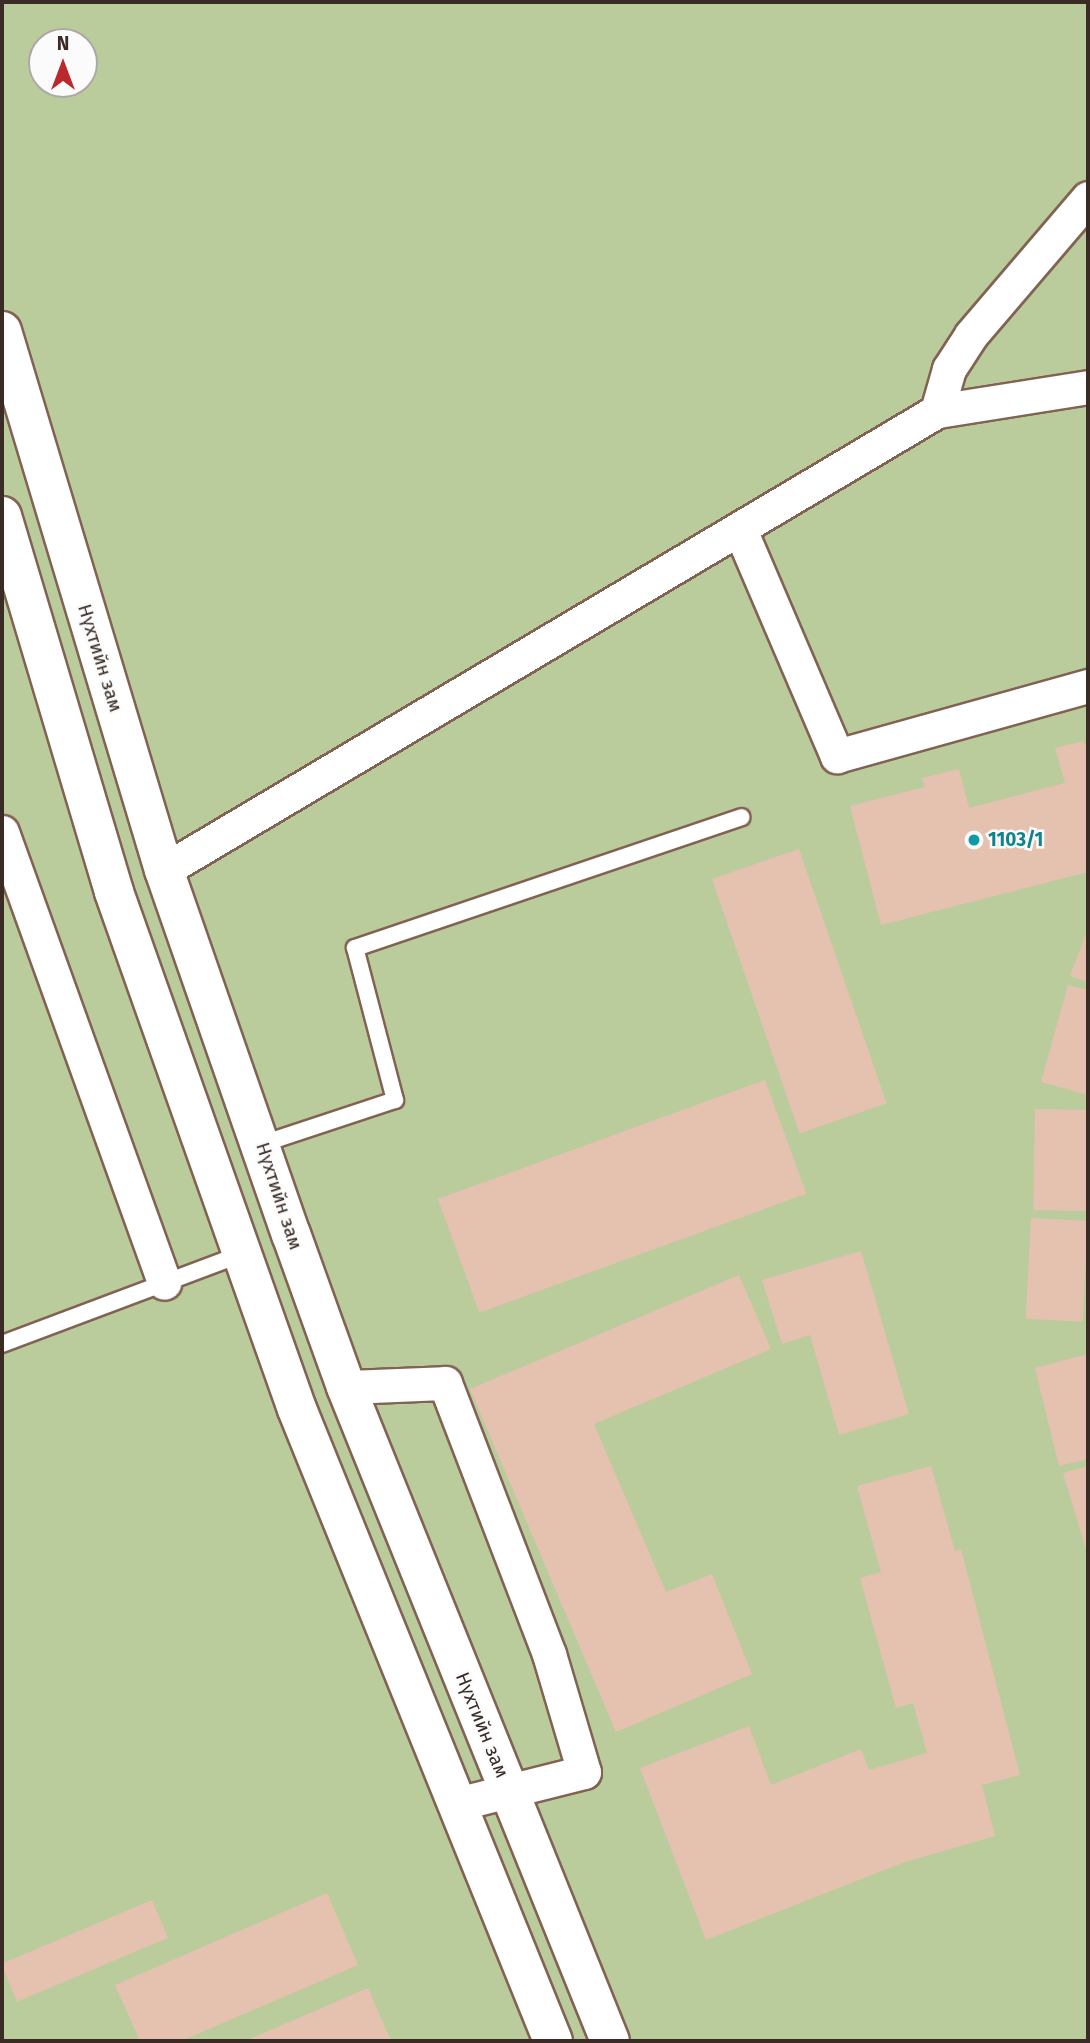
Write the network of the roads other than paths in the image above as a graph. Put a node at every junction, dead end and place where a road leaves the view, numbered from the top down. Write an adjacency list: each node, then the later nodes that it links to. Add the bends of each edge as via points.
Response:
1 (1088, 198): 4 (street, via 971,335 949,369)
2 (2, 331): 10 (main road, Нүхтийн зам)
3 (1088, 387): 4 (street)
4 (937, 411): 6 (street)
5 (2, 516): 12 (main road, via 114,892)
6 (741, 532): 7 (street, via 837,756); 10 (street)
7 (1086, 688)
8 (741, 817): 11 (lane, via 355,948 395,1100)
9 (2, 832): 13 (street)
10 (164, 870): 11 (main road, Нүхтийн зам)
11 (262, 1144): 15 (main road, Нүхтийн зам)
12 (241, 1254): 13 (lane); 17 (main road)
13 (164, 1283): 14 (lane)
14 (2, 1344)
15 (346, 1387): 16 (main road, Нүхтийн зам); 16 (street, via 445,1383 549,1654 584,1772)
16 (510, 1792): 17 (street); 19 (main road, Нүхтийн зам)
17 (457, 1804): 18 (main road)
18 (553, 2041)
19 (610, 2041)

